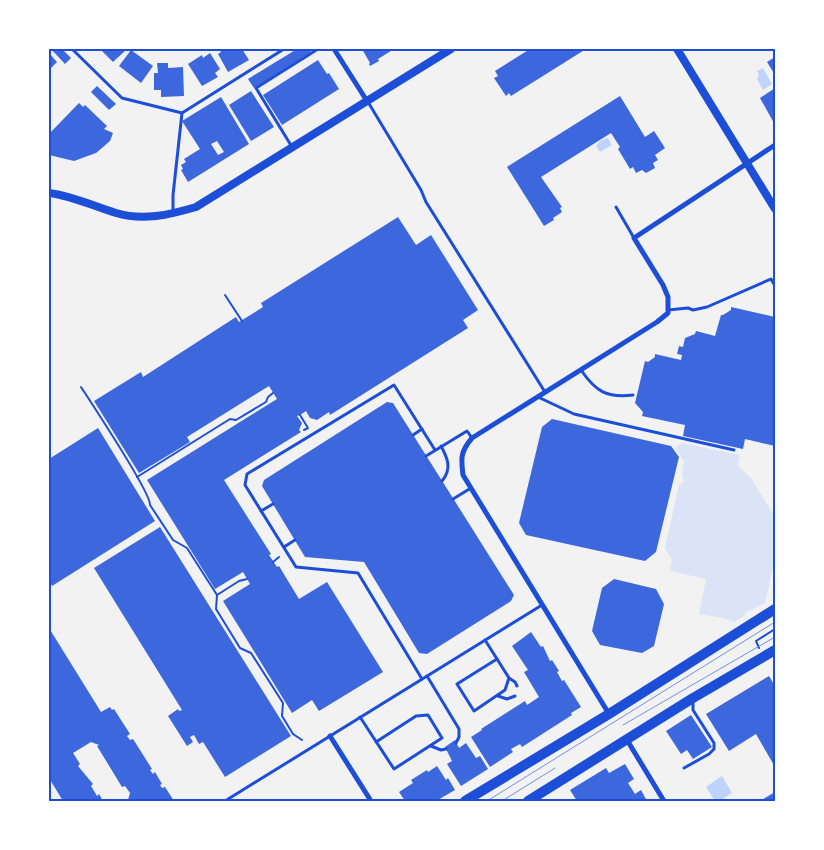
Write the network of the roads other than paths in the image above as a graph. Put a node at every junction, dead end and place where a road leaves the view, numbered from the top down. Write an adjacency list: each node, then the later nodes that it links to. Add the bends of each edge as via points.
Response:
1 (72, 49): 8 (lane, via 122,98)
2 (284, 49): 8 (lane)
3 (318, 49): 10 (lane, via 256,88)
4 (334, 49): 7 (street)
5 (451, 49): 7 (street)
6 (677, 49): 11 (street)
7 (367, 101): 10 (street); 20 (lane)
8 (182, 113): 15 (lane)
9 (775, 145): 11 (street)
10 (293, 147): 15 (street, via 207,201)
11 (747, 163): 14 (street); 16 (street)
12 (49, 194): 15 (street, via 77,199 118,214 149,217)
13 (616, 207): 16 (lane)
14 (775, 209)
15 (173, 214)
16 (634, 238): 18 (street, via 663,285 668,297)
17 (775, 286): 18 (lane, via 771,279 707,307)
18 (668, 310): 19 (street, via 657,322)
19 (581, 370): 20 (street); 21 (lane, via 604,394)
20 (545, 392): 22 (street)
21 (634, 395)
22 (537, 397): 25 (street); 28 (lane, via 574,414)
23 (422, 429): 24 (lane); 27 (lane); 34 (lane, via 394,385 247,474 245,485)
24 (413, 435)
25 (472, 438): 26 (lane, via 467,431); 31 (street, via 461,458 463,475)
26 (441, 446): 27 (lane); 30 (lane, via 449,464)
27 (435, 450): 29 (lane)
28 (734, 450)
29 (426, 456)
30 (442, 481)
31 (471, 488): 32 (lane); 37 (street)
32 (453, 499)
33 (273, 504): 34 (lane)
34 (261, 511): 36 (lane)
35 (295, 540): 36 (lane)
36 (284, 547): 44 (lane, via 296,566 358,573)
37 (542, 605): 39 (lane); 49 (street)
38 (775, 609): 49 (main road)
39 (485, 640): 41 (lane); 42 (lane)
40 (775, 650): 48 (main road)
41 (497, 659): 43 (lane); 46 (lane, via 457,684 474,711)
42 (427, 676): 44 (lane); 54 (lane, via 459,729)
43 (509, 678): 45 (lane); 46 (lane, via 505,690)
44 (422, 679): 50 (lane)
45 (517, 686)
46 (498, 696): 47 (lane, via 507,699)
47 (514, 696)
48 (693, 698): 52 (main road); 57 (lane, via 693,710 714,743 714,749)
49 (609, 714): 60 (main road)
50 (360, 717): 51 (lane); 53 (lane)
51 (330, 736): 58 (lane); 59 (street)
52 (627, 739): 61 (main road); 62 (street)
53 (376, 742): 55 (lane, via 394,769); 55 (lane, via 416,716 428,716 442,738)
54 (456, 743)
55 (430, 746): 56 (lane)
56 (446, 749)
57 (684, 768)
58 (225, 801)
59 (371, 801)
60 (465, 801)
61 (528, 801)
62 (664, 801)

